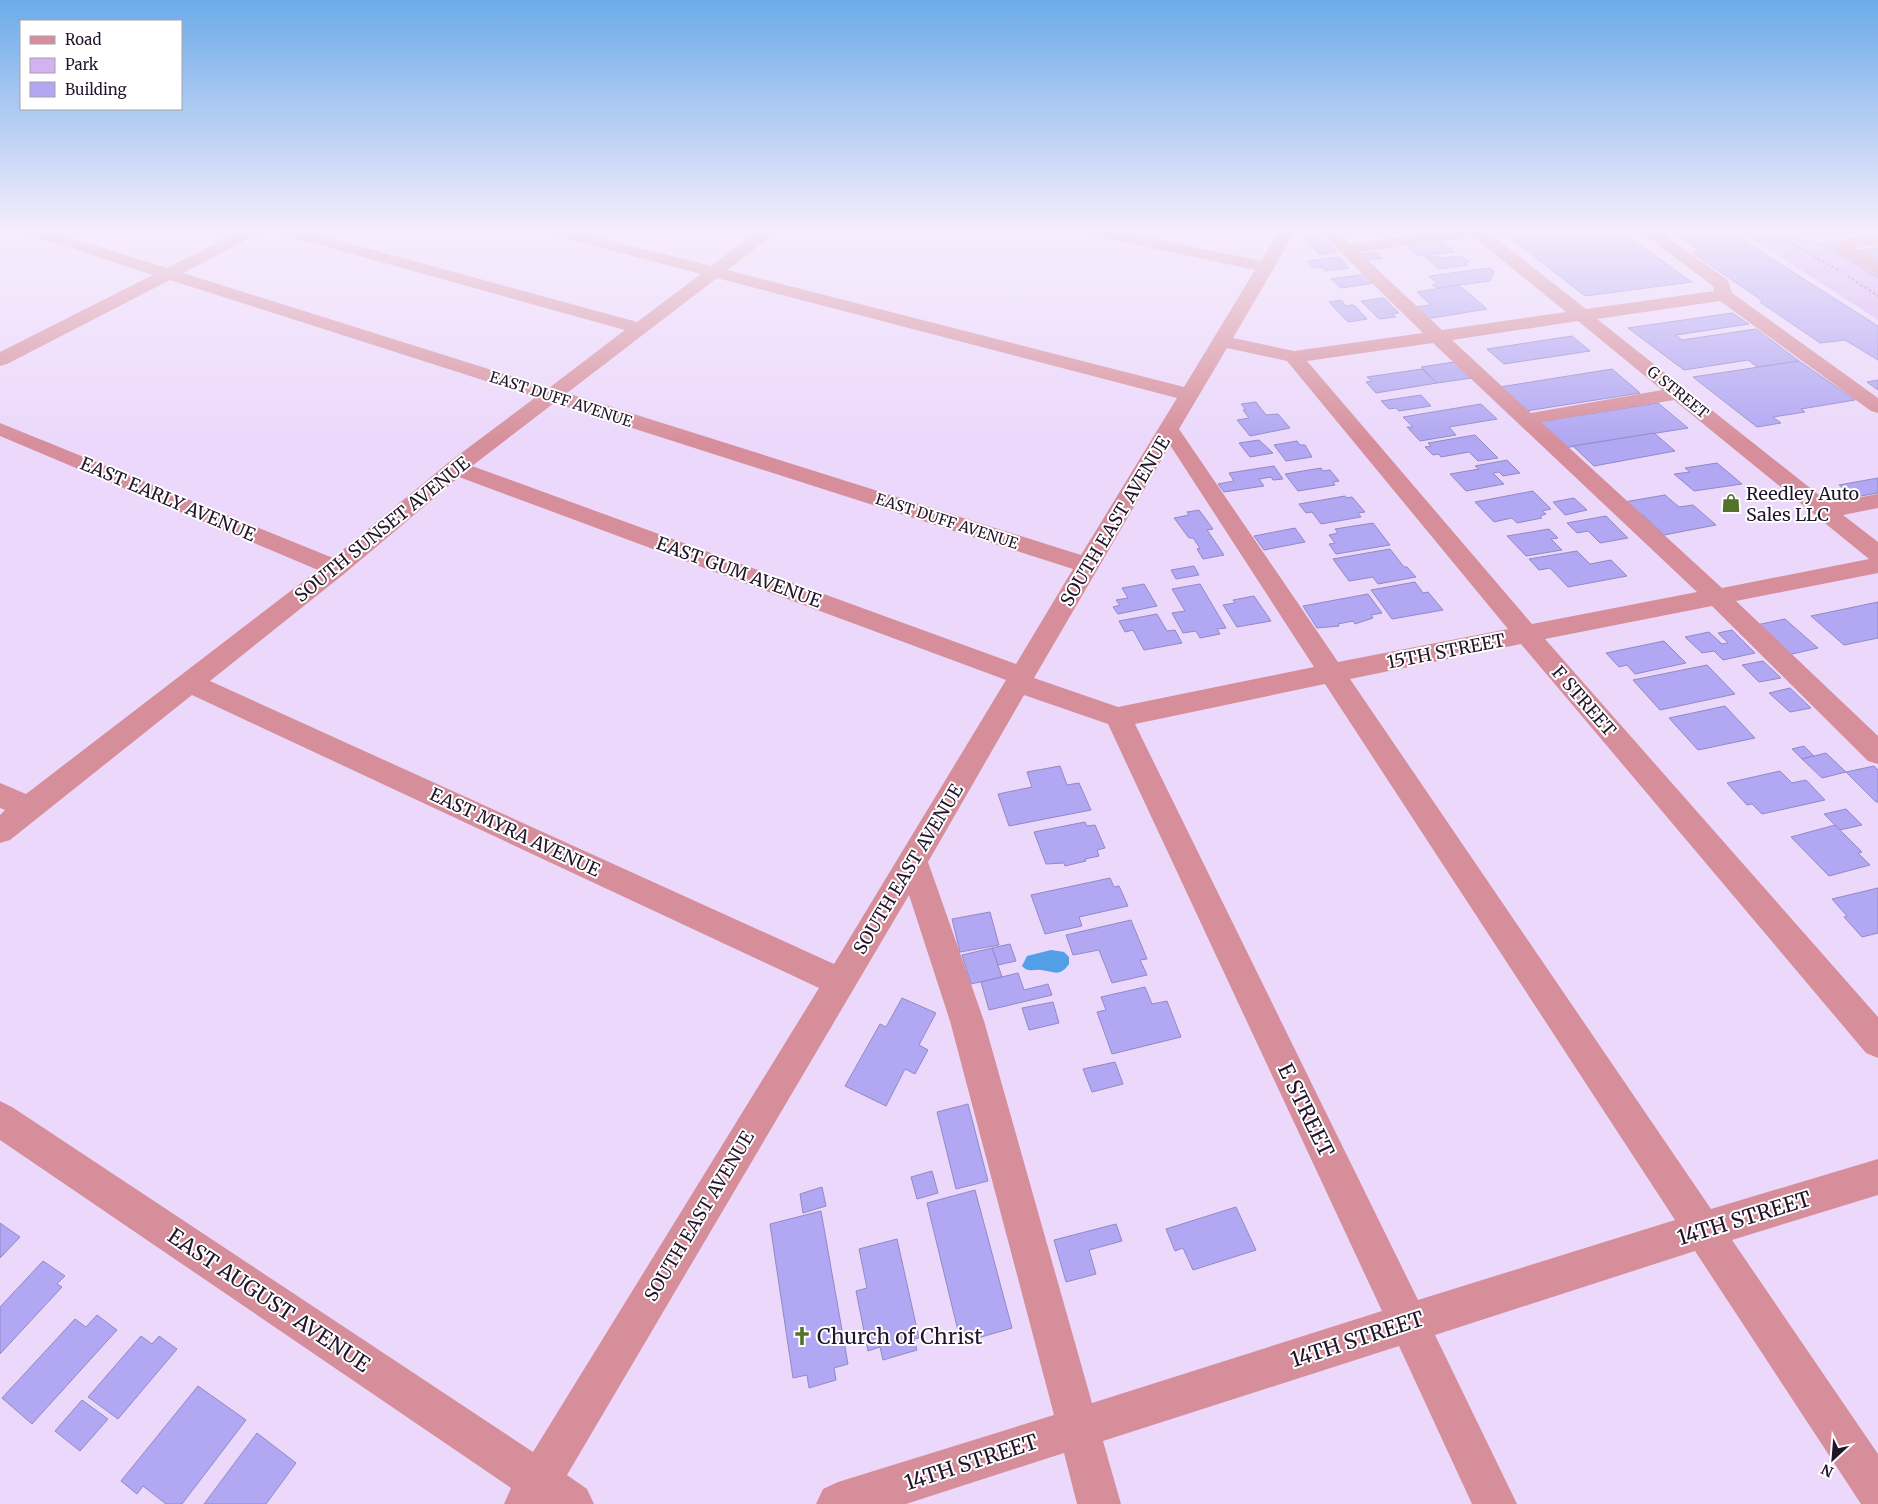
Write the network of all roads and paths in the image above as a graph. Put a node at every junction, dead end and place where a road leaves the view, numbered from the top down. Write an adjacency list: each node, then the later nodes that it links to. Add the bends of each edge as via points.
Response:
1 (112, 302): 16 (street)
2 (255, 302): 19 (street, EAST DUFF AVENUE)
3 (544, 302): 12 (street)
4 (676, 302): 12 (street, SOUTH SUNSET AVENUE)
5 (832, 302): 18 (street)
6 (1245, 302): 14 (street, SOUTH EAST AVENUE)
7 (1402, 302): 13 (street)
8 (1564, 302): 11 (street, G STREET)
9 (1673, 302): 11 (street)
10 (1733, 302): 20 (street)
11 (1583, 315): 13 (street); 17 (street, G STREET)
12 (641, 329): 19 (street, SOUTH SUNSET AVENUE)
13 (1437, 336): 15 (street); 31 (street)
14 (1223, 341): 15 (street); 18 (street, SOUTH EAST AVENUE)
15 (1294, 357): 32 (street, F STREET)
16 (0, 360)
17 (1679, 393): 21 (street); 26 (street, G STREET)
18 (1190, 395): 23 (street, SOUTH EAST AVENUE)
19 (553, 396): 24 (street, SOUTH SUNSET AVENUE); 28 (street, EAST DUFF AVENUE)
20 (1878, 407)
21 (1539, 416)
22 (0, 429): 30 (street, EAST EARLY AVENUE)
23 (1170, 430): 28 (street, SOUTH EAST AVENUE); 33 (street)
24 (456, 468): 30 (street, SOUTH SUNSET AVENUE); 34 (street, EAST GUM AVENUE)
25 (1878, 501): 26 (street)
26 (1825, 511): 27 (street, G STREET)
27 (1878, 554)
28 (1087, 565): 34 (street, SOUTH EAST AVENUE)
29 (1878, 565): 31 (street, 15TH STREET)
30 (336, 568): 35 (street, SOUTH SUNSET AVENUE)
31 (1716, 596): 32 (street, 15TH STREET); 37 (street)
32 (1527, 635): 33 (street, 15TH STREET); 43 (street, F STREET)
33 (1331, 673): 36 (street, 15TH STREET); 46 (street)
34 (1020, 679): 36 (street); 41 (street, SOUTH EAST AVENUE)
35 (190, 682): 39 (street, SOUTH SUNSET AVENUE); 42 (street, EAST MYRA AVENUE)
36 (1118, 717): 47 (street, E STREET)
37 (1878, 753)
38 (0, 794): 39 (street)
39 (28, 809): 40 (street, SOUTH SUNSET AVENUE)
40 (0, 831)
41 (913, 861): 42 (street, SOUTH EAST AVENUE); 48 (street, via 967,1021)
42 (839, 982): 50 (street, SOUTH EAST AVENUE)
43 (1878, 1042)
44 (0, 1119): 50 (street, EAST AUGUST AVENUE)
45 (1878, 1177): 46 (street, 14TH STREET)
46 (1702, 1230): 47 (street, 14TH STREET); 49 (street)
47 (1408, 1323): 48 (street, 14TH STREET); 53 (street, E STREET)
48 (1079, 1428): 51 (street, 14TH STREET); 52 (street)
49 (1878, 1492)
50 (546, 1497)
51 (838, 1504)
52 (1099, 1504)
53 (1495, 1504)

